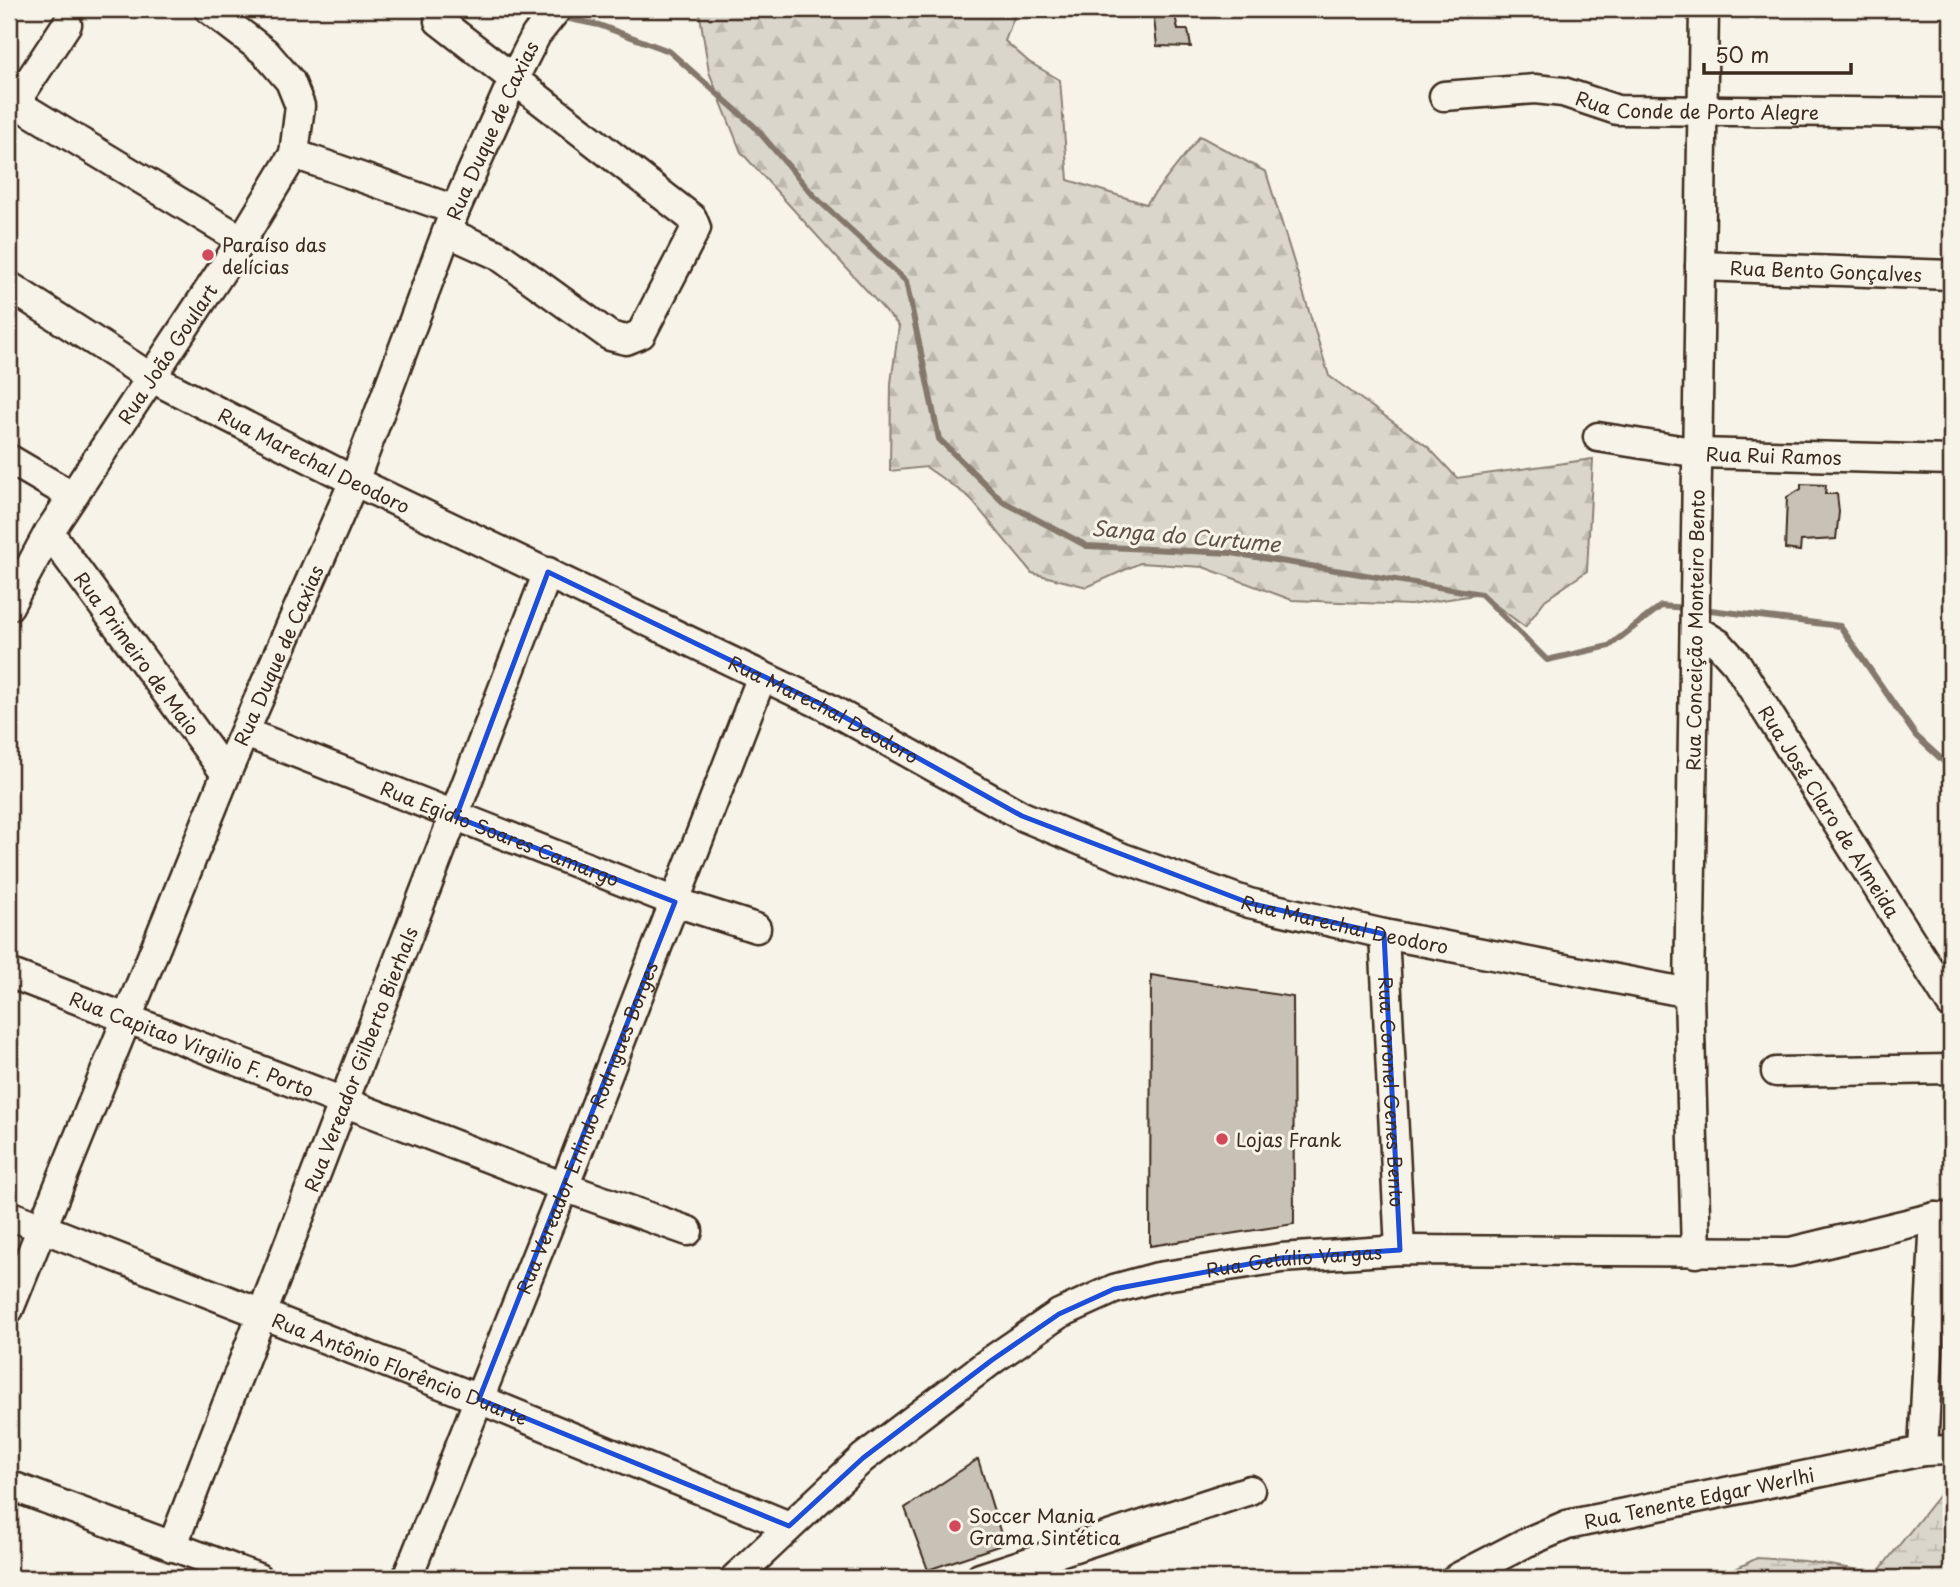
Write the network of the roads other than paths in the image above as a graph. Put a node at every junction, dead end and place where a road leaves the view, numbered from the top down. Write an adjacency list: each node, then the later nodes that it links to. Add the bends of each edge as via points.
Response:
1 (209, 9): 11 (street, Rua João Goulart, via 265,52 290,81 300,106)
2 (557, 9): 6 (street, Rua Duque de Caxias, via 536,36)
3 (1704, 9): 9 (street, Rua Conceição Monteiro Bento)
4 (439, 21): 6 (street)
5 (67, 24): 8 (street)
6 (514, 78): 12 (street, Rua Duque de Caxias); 12 (street, via 692,218 696,228 687,250 641,334 626,340 610,336)
7 (1444, 96): 9 (street, Rua Conde de Porto Alegre, via 1535,89 1563,92 1617,110)
8 (11, 104): 13 (street)
9 (1702, 111): 10 (street, Rua Conde de Porto Alegre); 14 (street, Rua Conceição Monteiro Bento)
10 (1951, 113)
11 (295, 154): 12 (street); 13 (street, Rua João Goulart)
12 (451, 221): 22 (street, Rua Duque de Caxias)
13 (242, 240): 17 (street, Rua João Goulart)
14 (1700, 266): 15 (street, Rua Bento Gonçalves); 19 (street, Rua Conceição Monteiro Bento)
15 (1951, 275)
16 (9, 286): 17 (street, Rua Marechal Deodoro)
17 (150, 377): 22 (street, Rua Marechal Deodoro); 23 (street, Rua João Goulart)
18 (1598, 437): 19 (street, Rua Rui Ramos)
19 (1699, 453): 21 (street, Rua Rui Ramos); 27 (street, Rua Conceição Monteiro Bento)
20 (9, 459): 23 (street)
21 (1951, 460)
22 (354, 481): 25 (street, Rua Marechal Deodoro); 29 (street, Rua Duque de Caxias)
23 (72, 496): 24 (street, Rua João Goulart)
24 (49, 532): 26 (street, Rua João Goulart); 30 (street, Rua Primeiro de Maio)
25 (548, 572): 28 (street, Rua Marechal Deodoro); 31 (street, Rua Vereador Gilberto Bierhals)
26 (9, 606)
27 (1695, 625): 36 (street, Rua Conceição Monteiro Bento); 37 (street, Rua José Claro de Almeida, via 1737,664)
28 (762, 676): 32 (street, Rua Vereador Erlindo Rodrigues Borges); 34 (street, Rua Marechal Deodoro, via 1022,816 1123,858 1249,903)
29 (246, 733): 30 (street, Rua Duque de Caxias); 31 (street, Rua Egidio Soares Camargo)
30 (226, 774): 38 (street, Rua Duque de Caxias)
31 (456, 817): 32 (street, Rua Egidio Soares Camargo); 41 (street, Rua Vereador Gilberto Bierhals)
32 (675, 902): 33 (street, Rua Egidio Soares Camargo); 42 (street, Rua Vereador Erlindo Rodrigues Borges)
33 (756, 928)
34 (1384, 934): 36 (street, Rua Marechal Deodoro); 47 (street, Rua Coronel Genes Bento)
35 (9, 974): 38 (street, Rua Capitao Virgilio F. Porto)
36 (1689, 993): 48 (street, Rua Conceição Monteiro Bento)
37 (1951, 1004)
38 (126, 1018): 41 (street, Rua Capitao Virgilio F. Porto); 45 (street, Rua Duque de Caxias)
39 (1951, 1069): 40 (street)
40 (1776, 1072)
41 (343, 1103): 42 (street, Rua Capitao Virgilio F. Porto); 50 (street, Rua Vereador Gilberto Bierhals)
42 (564, 1188): 46 (street, Rua Capitao Virgilio F. Porto); 51 (street, Rua Vereador Erlindo Rodrigues Borges)
43 (9, 1215): 45 (street, Rua Antônio Florêncio Duarte)
44 (1943, 1218): 48 (street, Rua Getúlio Vargas, via 1790,1252); 53 (street)
45 (41, 1227): 49 (street, Rua Duque de Caxias); 50 (street, Rua Antônio Florêncio Duarte)
46 (688, 1231)
47 (1401, 1250): 48 (street, Rua Getúlio Vargas); 56 (street, Rua Getúlio Vargas, via 1282,1258 1114,1289 1059,1314 992,1360 863,1458)
48 (1696, 1253)
49 (9, 1309)
50 (262, 1315): 51 (street, Rua Antônio Florêncio Duarte); 57 (street, Rua Vereador Gilberto Bierhals)
51 (479, 1399): 56 (street, Rua Antônio Florêncio Duarte); 59 (street, Rua Vereador Erlindo Rodrigues Borges)
52 (1951, 1450): 53 (street, Rua Tenente Edgar Werlhi)
53 (1923, 1451): 62 (street, Rua Tenente Edgar Werlhi, via 1567,1525)
54 (9, 1485): 57 (street)
55 (1250, 1490): 61 (street)
56 (789, 1526): 60 (street, Rua Getúlio Vargas)
57 (172, 1546): 58 (street)
58 (258, 1578)
59 (407, 1578)
60 (738, 1578)
61 (980, 1578)
62 (1457, 1578)

